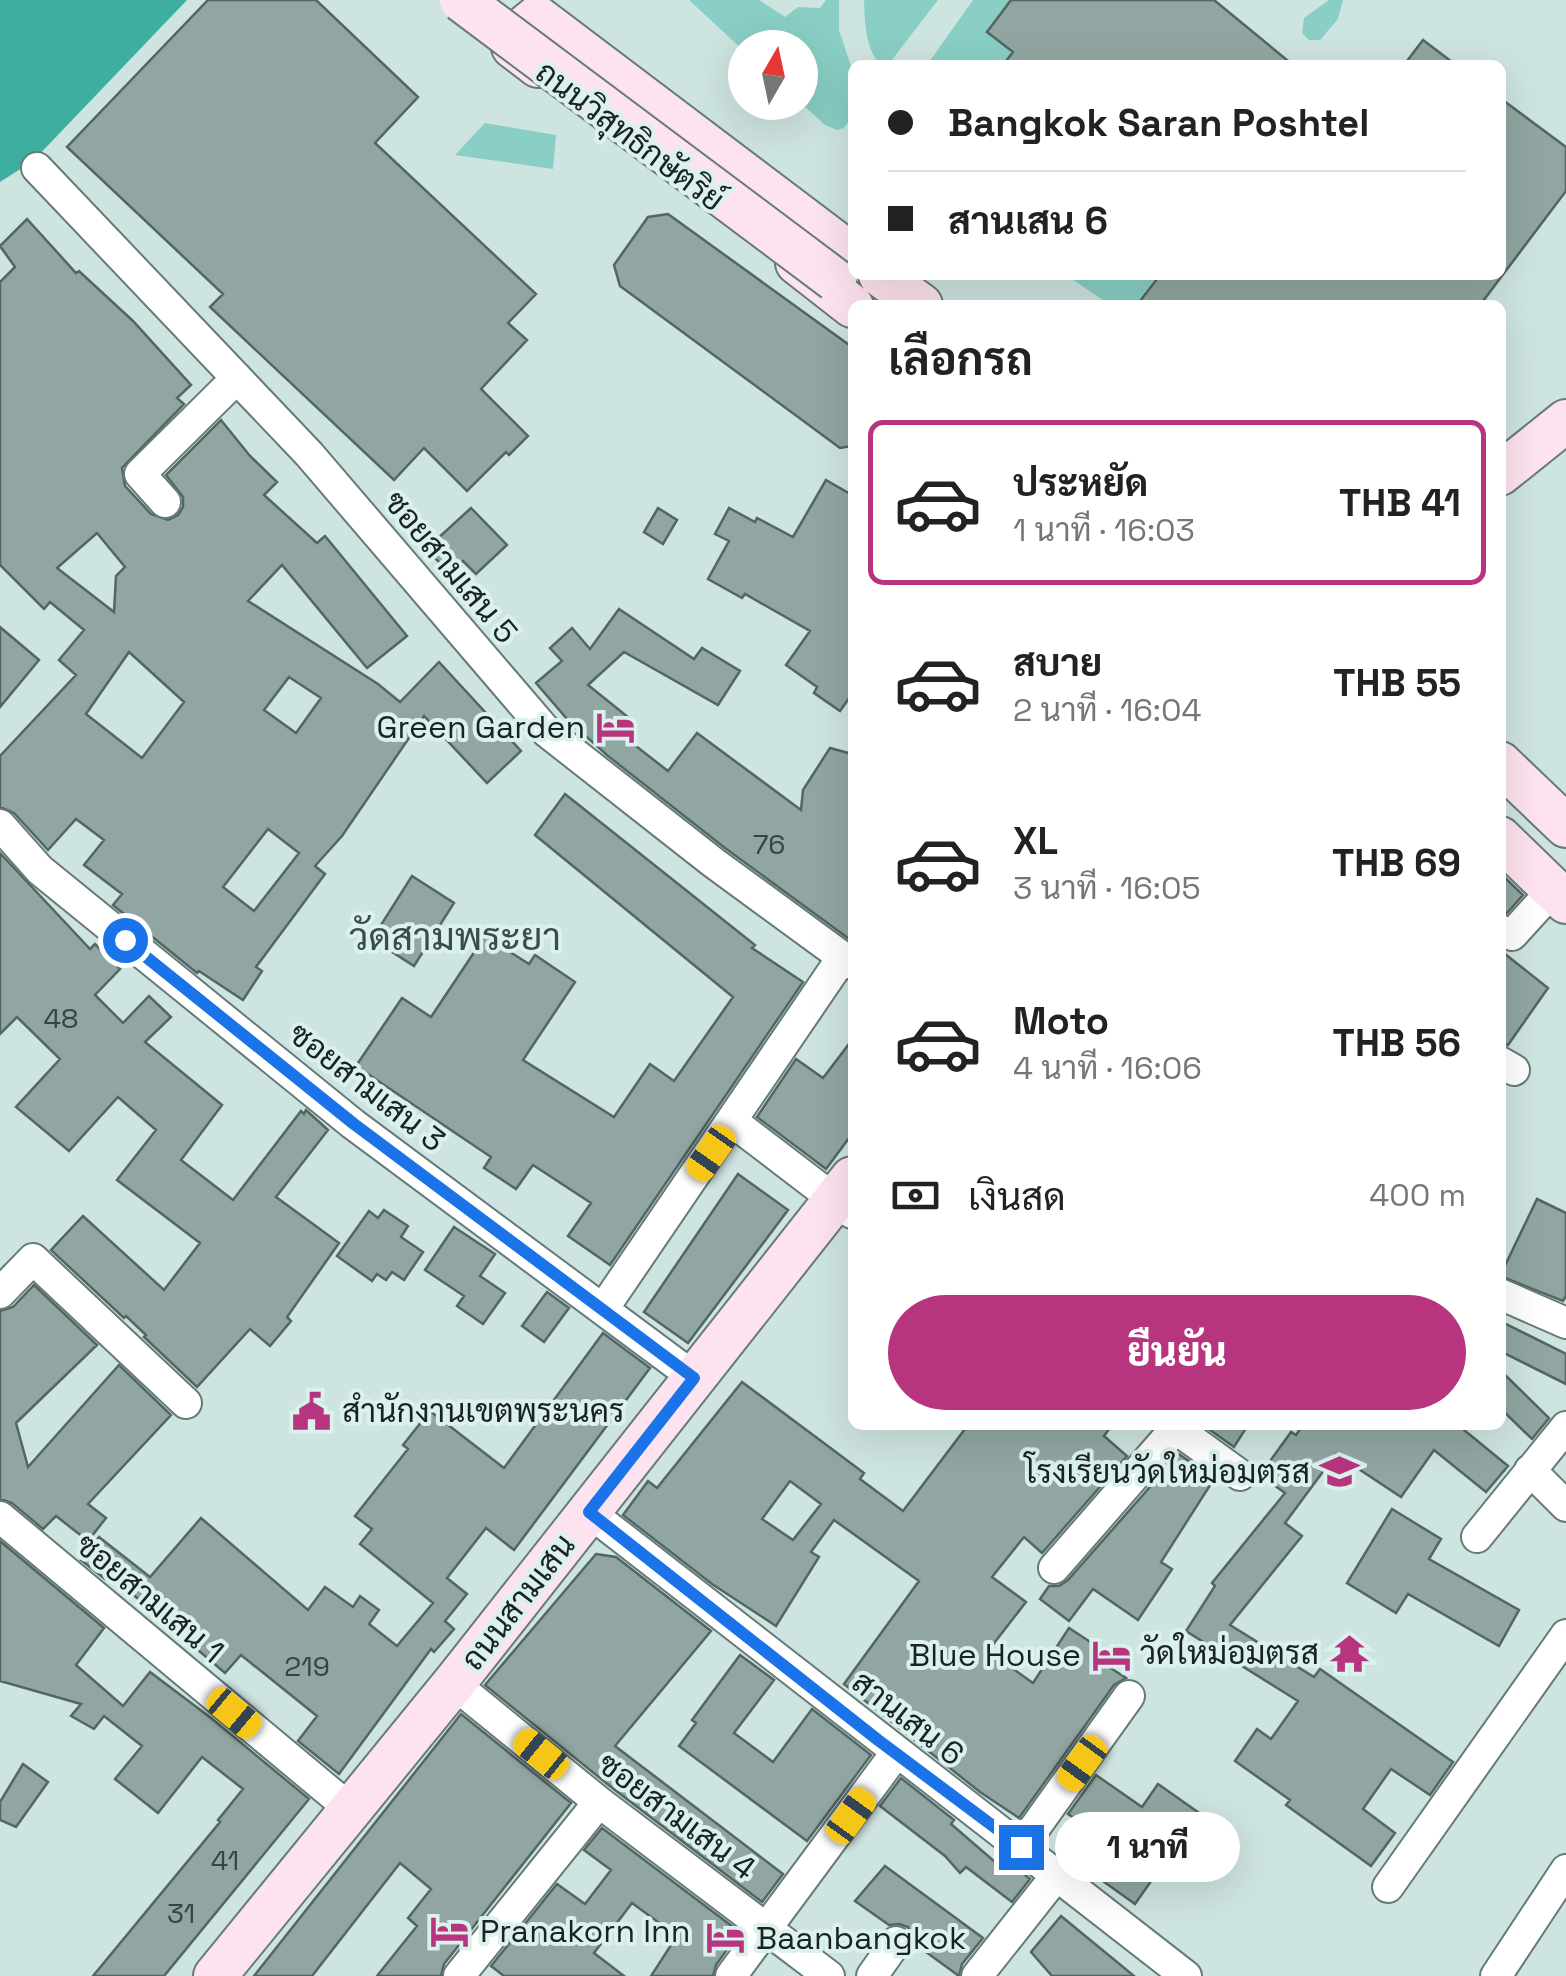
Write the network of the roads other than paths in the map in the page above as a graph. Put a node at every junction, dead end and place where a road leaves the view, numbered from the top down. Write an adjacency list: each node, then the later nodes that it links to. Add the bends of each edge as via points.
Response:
1 (439, 0): 3 (street, via 511,54)
2 (460, 0): 10 (main road, bridge)
3 (521, 16): 4 (main road, ถนนวิสุทธิกษัตริย์); 6 (main road)
4 (692, 159): 7 (main road, ถนนวิสุทธิกษัตริย์); 13 (main road, ถนนวิสุทธิกษัตริย์)
5 (36, 168): 14 (street, ซอยสามเสน 5)
6 (848, 255)
7 (848, 256)
8 (877, 280): 11 (main road)
9 (887, 280): 12 (main road)
10 (861, 300)
11 (903, 300)
12 (913, 300)
13 (848, 302)
14 (237, 378): 17 (street, via 140,474); 26 (street, ซอยสามเสน 5, via 547,732)
15 (1566, 421): 16 (main road)
16 (1506, 469)
17 (165, 502)
18 (1506, 769): 20 (main road)
19 (1506, 789): 20 (main road)
20 (1562, 821)
21 (1506, 832): 24 (main road)
22 (4, 835): 31 (street, ซอยสามเสน 3, via 354,1124)
23 (1506, 843): 24 (main road)
24 (1562, 893): 25 (street, via 1512,935)
25 (1506, 932)
26 (847, 961): 27 (street)
27 (733, 1122): 28 (street); 31 (street)
28 (847, 1196): 33 (main road, ถนนสามเสน)
29 (0, 1293): 34 (street, via 32,1258)
30 (1506, 1297): 32 (street)
31 (603, 1309): 33 (street, ซอยสามเสน 3)
32 (1566, 1323)
33 (694, 1378): 41 (main road, ถนนสามเสน)
34 (186, 1403)
35 (1566, 1427): 38 (street)
36 (1171, 1430): 44 (street)
37 (1178, 1430): 39 (street)
38 (1530, 1470): 40 (street); 43 (street)
39 (1240, 1474)
40 (1566, 1506)
41 (589, 1512): 46 (main road, ถนนสามเสน); 48 (street, สานเสน 6)
42 (0, 1517): 50 (street, ซอยสามเสน 1)
43 (1477, 1537)
44 (1054, 1568)
45 (1566, 1634): 54 (street)
46 (453, 1683): 49 (street, ซอยสามเสน 4); 50 (main road, ถนนสามเสน)
47 (1129, 1696): 51 (street)
48 (896, 1754): 51 (street, สานเสน 6); 55 (street, ซอยสามเสน 4)
49 (599, 1802): 55 (street, ซอยสามเสน 4); 58 (street)
50 (349, 1808): 57 (main road, ถนนสามเสน)
51 (1021, 1847): 53 (street, สานเสน 6)
52 (1566, 1870): 64 (street)
53 (1057, 1875): 62 (street); 63 (street, สานเสน 6)
54 (1388, 1887)
55 (767, 1928): 59 (street); 60 (street, ซอยสามเสน 4)
56 (896, 1942): 61 (street)
57 (215, 1976)
58 (460, 1976)
59 (731, 1976)
60 (829, 1976)
61 (872, 1976)
62 (977, 1976)
63 (1186, 1976)
64 (1496, 1976)

